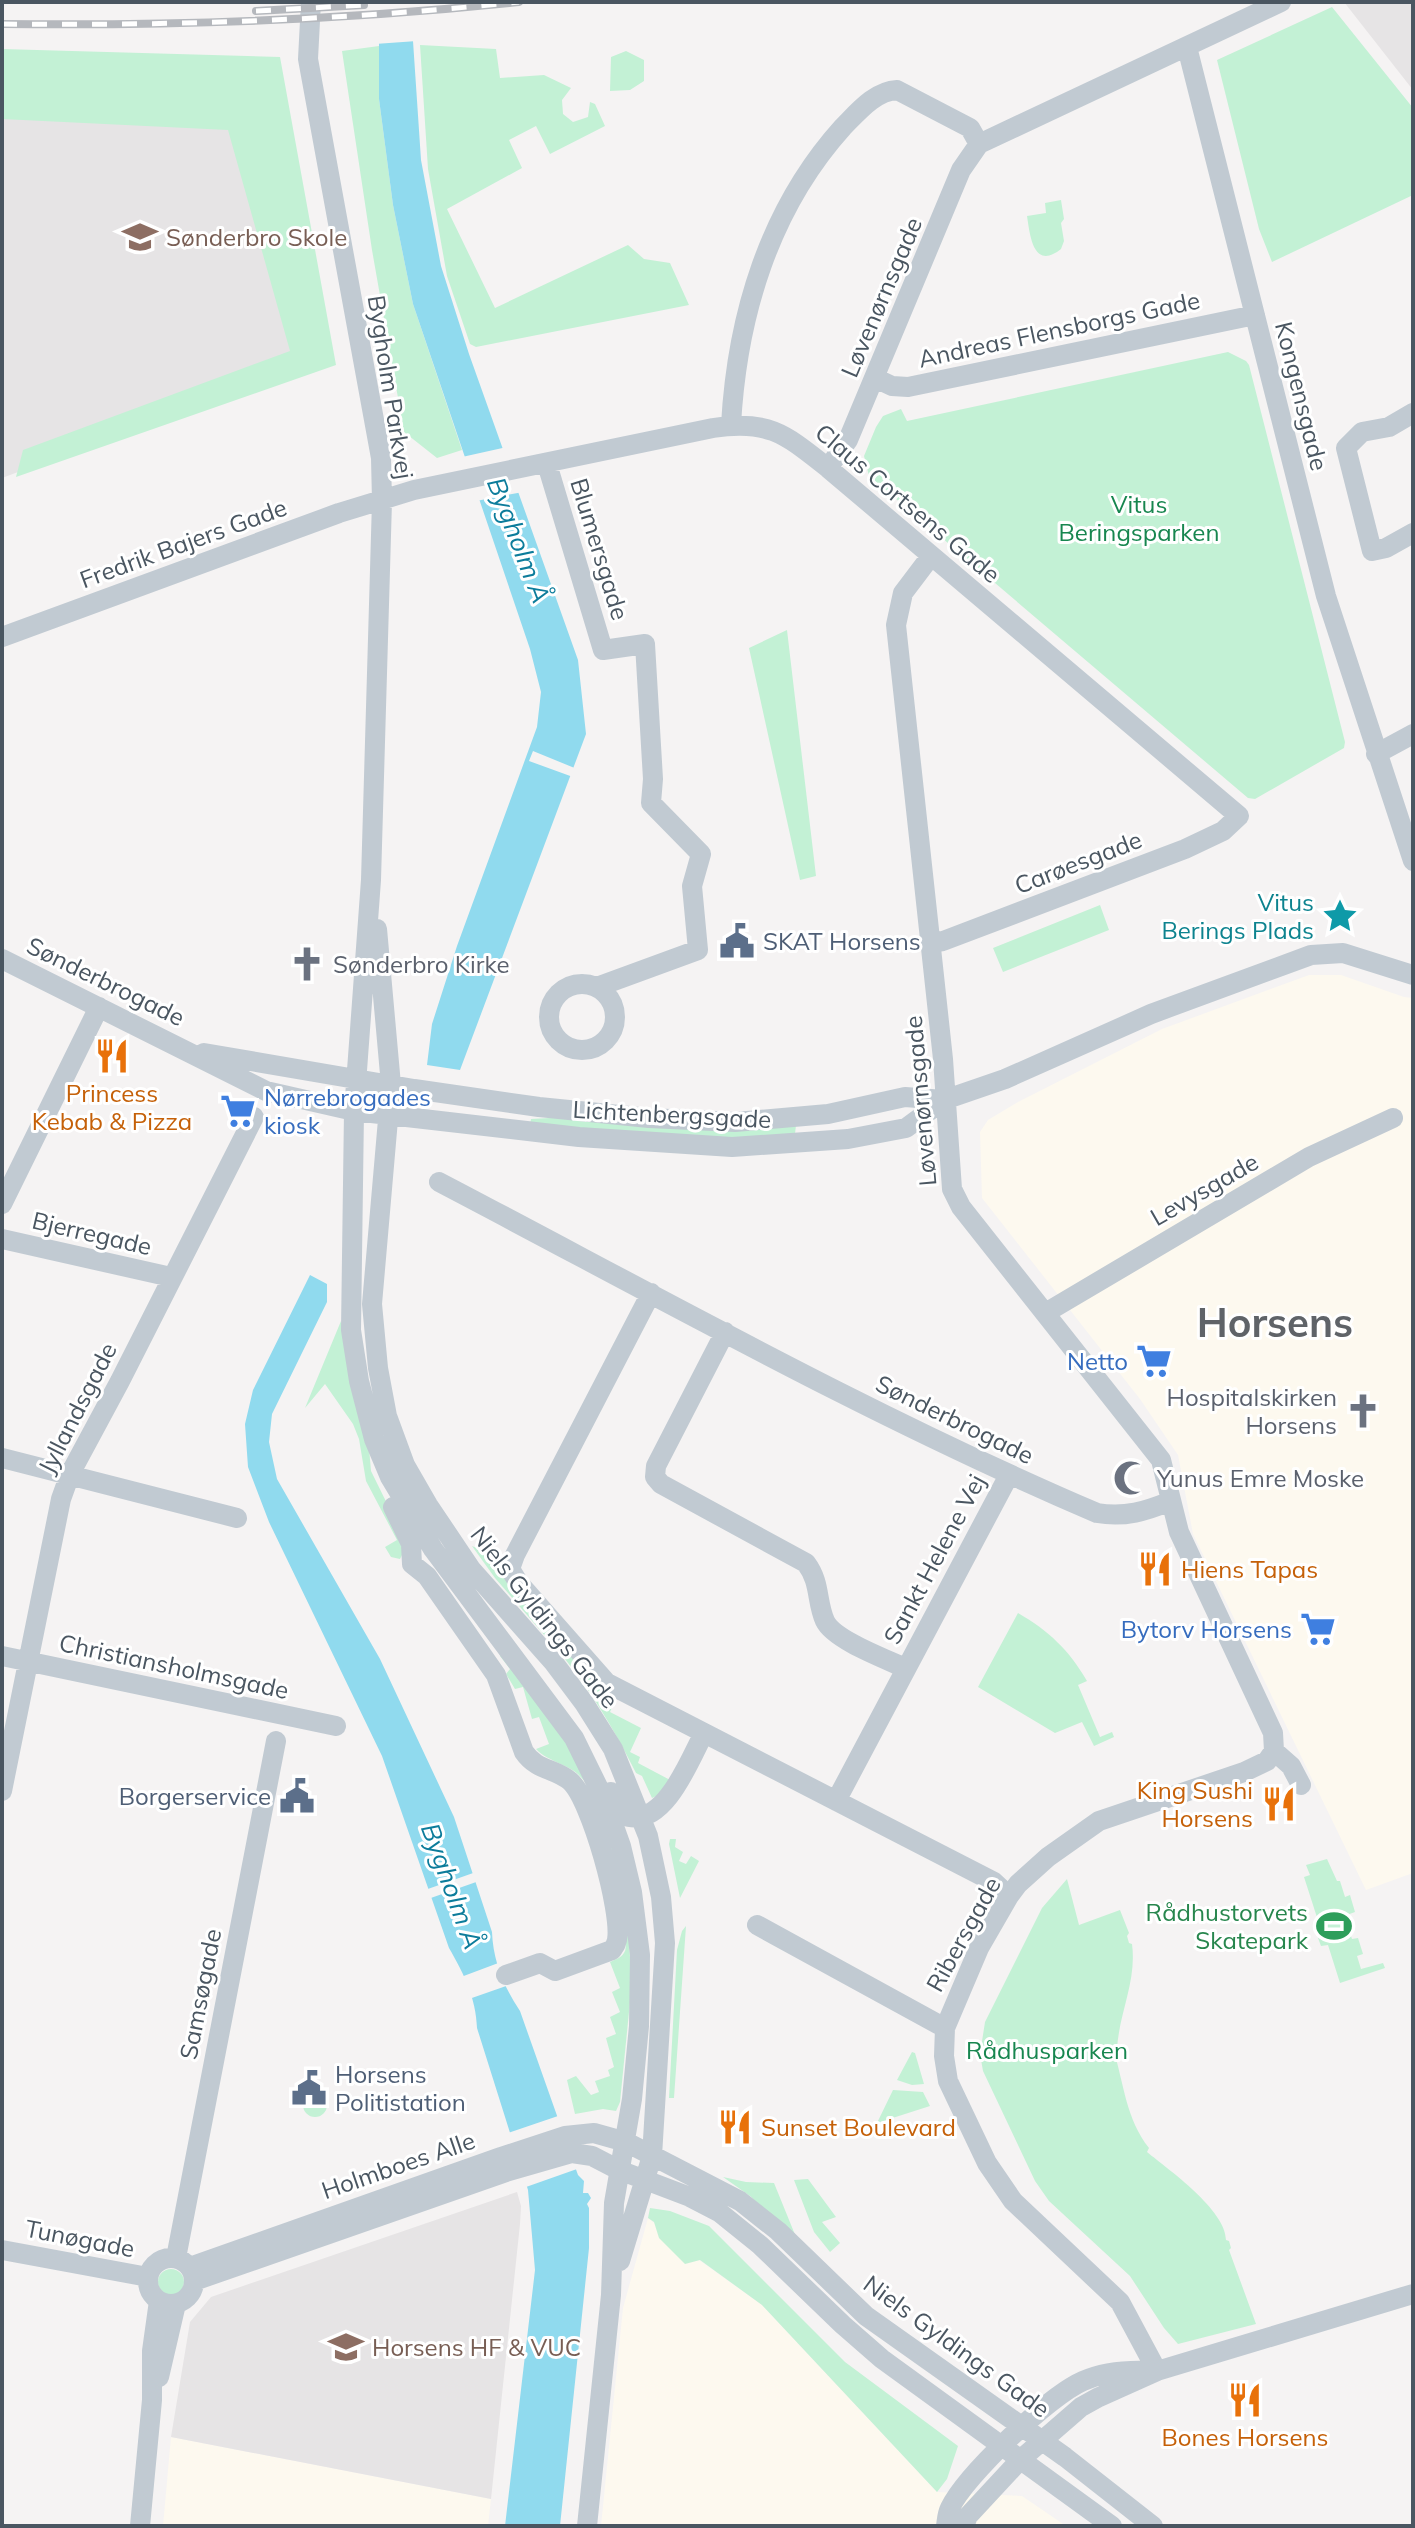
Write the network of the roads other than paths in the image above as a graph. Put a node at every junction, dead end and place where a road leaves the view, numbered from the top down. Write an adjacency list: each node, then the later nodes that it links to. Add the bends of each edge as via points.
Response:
1 (311, 2): 11 (street, Bygholm Parkvej, via 308,59 381,458)
2 (1281, 2): 3 (street)
3 (1187, 47): 4 (street); 5 (street, Kongensgade)
4 (979, 144): 6 (street, Løvenørnsgade, via 961,170); 8 (street, via 960,121 897,90 884,91 833,139 795,191 763,259 741,337)
5 (1255, 315): 6 (street, Andreas Flensborgs Gade, via 908,387); 16 (street, Kongensgade, via 1326,596)
6 (875, 378): 10 (street, Løvenørnsgade, via 848,440)
7 (1413, 413): 12 (street, via 1389,427 1362,432 1346,448 1372,551)
8 (731, 425): 9 (street, Claus Cortsens Gade); 10 (street, Claus Cortsens Gade, via 755,425 781,434)
9 (537, 466): 11 (street, Claus Cortsens Gade); 23 (street, Blumersgade, via 603,650 645,644 651,803 701,854 692,886 698,950)
10 (828, 468): 13 (street, Claus Cortsens Gade)
11 (382, 501): 14 (street, Fredrik Bajers Gade); 19 (street, Bygholm Parkvej)
12 (1413, 533)
13 (931, 556): 17 (street, Claus Cortsens Gade); 20 (street, Løvenørnsgade, via 903,593 896,625)
14 (2, 637)
15 (1413, 734): 16 (street)
16 (1376, 754): 18 (street)
17 (1239, 816): 20 (street, Carøesgade, via 1223,831 1185,849)
18 (1413, 861)
19 (371, 880): 26 (street, Bygholm Parkvej); 27 (street, Bygholm Parkvej)
20 (930, 943): 28 (street, Løvenørnsgade)
21 (2, 959): 24 (street, Sønderbrogade)
22 (1413, 975): 28 (street, Lichtenbergsgade, via 1343,953 1311,955)
23 (597, 987)
24 (99, 1007): 25 (street, Sønderbrogade); 34 (street)
25 (187, 1050): 26 (street, Sønderbrogade); 29 (street, Sønderbrogade, via 266,1091)
26 (356, 1078): 27 (street, Sønderbrogade); 29 (street, Bygholm Parkvej)
27 (391, 1085): 28 (street, Lichtenbergsgade, via 539,1107 735,1122 828,1114 905,1097); 30 (street, Niels Gyldings Gade)
28 (944, 1100): 30 (street, Lichtenbergsgade, via 906,1128 848,1139 732,1147 579,1137); 38 (street, Løvenørnsgade, via 956,1199)
29 (354, 1111): 30 (street, Sønderbrogade); 40 (street, Niels Gyldings Gade, via 351,1330 359,1381)
30 (389, 1115): 57 (street, Niels Gyldings Gade, via 372,1304 387,1416 405,1465 428,1505 471,1569 584,1703 613,1749)
31 (254, 1117): 36 (street, Jyllandsgade)
32 (1393, 1118): 38 (street, Levysgade, via 1309,1157)
33 (439, 1182): 37 (street, Sønderbrogade)
34 (2, 1204)
35 (2, 1239): 36 (street, Bjerregade)
36 (171, 1277): 42 (street, Jyllandsgade)
37 (651, 1293): 39 (street, Sønderbrogade); 51 (street, via 510,1569 607,1683)
38 (1047, 1312): 44 (street, Løvenørnsgade, via 1161,1460)
39 (725, 1332): 43 (street, Sønderbrogade); 48 (street, Sankt Helene Vej, via 655,1477 806,1563 819,1587 824,1620 833,1632)
40 (381, 1454): 49 (street, Niels Gyldings Gade, via 433,1549); 60 (street, via 377,1475 411,1544 412,1564 427,1576 496,1675 532,1763 570,1780 578,1792 604,1858 617,1920 612,1950 555,1971 540,1963)
41 (2, 1458): 42 (street)
42 (70, 1474): 45 (street); 47 (street, Jyllandsgade)
43 (1009, 1475): 44 (street, Sønderbrogade, via 1109,1515 1140,1513); 48 (street, Sankt Helene Vej)
44 (1171, 1501): 53 (street, Løvenørnsgade, via 1179,1532 1273,1733)
45 (237, 1518)
46 (2, 1656): 47 (street, Christiansholmsgade)
47 (29, 1662): 50 (street, Christiansholmsgade); 55 (street, Jyllandsgade)
48 (905, 1668): 56 (street, Sankt Helene Vej)
49 (565, 1724): 57 (street, via 585,1742 620,1810); 62 (street, Niels Gyldings Gade, via 609,1813 637,1926 639,2026)
50 (336, 1726)
51 (704, 1733): 56 (street); 57 (street, via 668,1799)
52 (276, 1741): 68 (street, Samsøgade)
53 (1274, 1751): 54 (street); 58 (street, Ribersgade, via 1267,1761 1244,1772 1099,1821 1048,1857)
54 (1301, 1785)
55 (2, 1791)
56 (836, 1801): 58 (street, via 994,1882)
57 (642, 1817): 64 (street, Niels Gyldings Gade, via 664,1920)
58 (1009, 1896): 61 (street, Ribersgade, via 979,1948)
59 (757, 1925): 61 (street)
60 (506, 1975)
61 (945, 2028): 73 (street, Ribersgade, via 948,2081 987,2163 1013,2201 1120,2302)
62 (626, 2142): 63 (street, Holmboes Alle, via 594,2133); 64 (street, Niels Gyldings Gade); 65 (street, Niels Gyldings Gade)
63 (568, 2144): 65 (street); 68 (street, Holmboes Alle)
64 (652, 2156): 66 (street, Niels Gyldings Gade); 74 (street, Niels Gyldings Gade, via 740,2201 866,2316)
65 (619, 2170): 66 (street, Niels Gyldings Gade); 71 (street)
66 (645, 2181): 71 (street); 74 (street, Niels Gyldings Gade, via 719,2212 871,2350)
67 (2, 2250): 69 (street, Tunøgade)
68 (187, 2269): 69 (street, via 158,2261); 72 (street, via 188,2297)
69 (148, 2277): 72 (street, via 149,2288)
70 (1413, 2294): 73 (street)
71 (611, 2295): 77 (street)
72 (168, 2303): 76 (street, via 152,2351)
73 (1157, 2371): 74 (street, via 1130,2370 1082,2381); 75 (street, via 1081,2407)
74 (1013, 2436): 75 (street, Niels Gyldings Gade); 75 (street); 78 (street, via 955,2499)
75 (1031, 2451): 79 (street); 80 (street, Niels Gyldings Gade); 81 (street, Niels Gyldings Gade)
76 (140, 2526)
77 (587, 2526)
78 (946, 2526)
79 (964, 2526)
80 (1112, 2526)
81 (1153, 2526)

